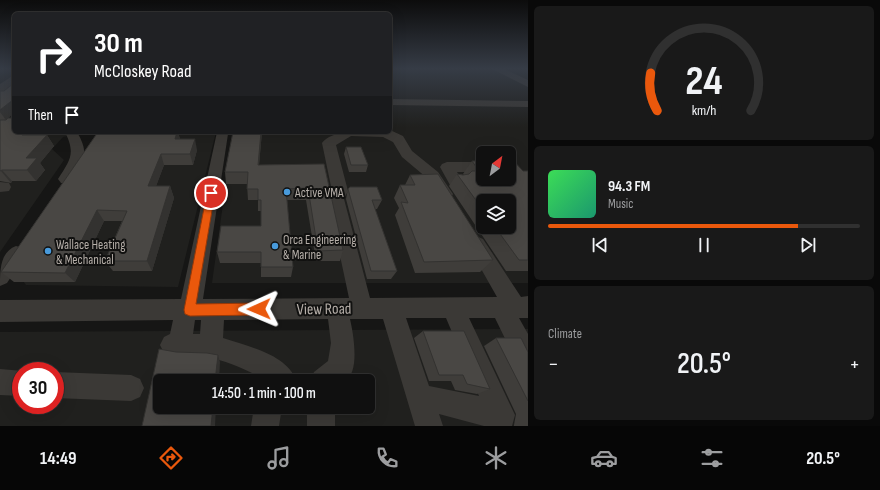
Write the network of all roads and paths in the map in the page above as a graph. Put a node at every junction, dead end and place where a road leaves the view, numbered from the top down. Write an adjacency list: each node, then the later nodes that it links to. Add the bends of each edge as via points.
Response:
1 (392, 102): 2 (street)
2 (528, 104)
3 (222, 134): 19 (street)
4 (345, 134): 14 (street, via 329,143 340,191 336,199)
5 (387, 134): 10 (street, via 398,139 407,154 433,175)
6 (74, 137): 9 (street, via 78,161)
7 (476, 168): 8 (street, via 447,167)
8 (455, 180)
9 (57, 193)
10 (454, 208)
11 (466, 228): 18 (street)
12 (26, 238): 13 (street)
13 (0, 277)
14 (362, 307): 15 (street, View Road); 17 (street, View Road)
15 (392, 307): 16 (street, View Road); 29 (street)
16 (452, 307): 18 (street, View Road); 32 (street)
17 (337, 308): 19 (street, View Road); 24 (street, via 343,343 340,368)
18 (518, 309): 22 (street)
19 (196, 310): 20 (street, View Road); 21 (street); 21 (street, via 175,345)
20 (0, 311)
21 (211, 346): 23 (street, via 264,364)
22 (528, 358)
23 (273, 374)
24 (332, 374)
25 (0, 382): 26 (street)
26 (12, 383)
27 (64, 385): 28 (street)
28 (131, 388)
29 (420, 399): 32 (street, via 435,400); 35 (street)
30 (267, 414): 33 (street)
31 (321, 414): 34 (street)
32 (500, 420)
33 (265, 426)
34 (321, 426)
35 (429, 426)

